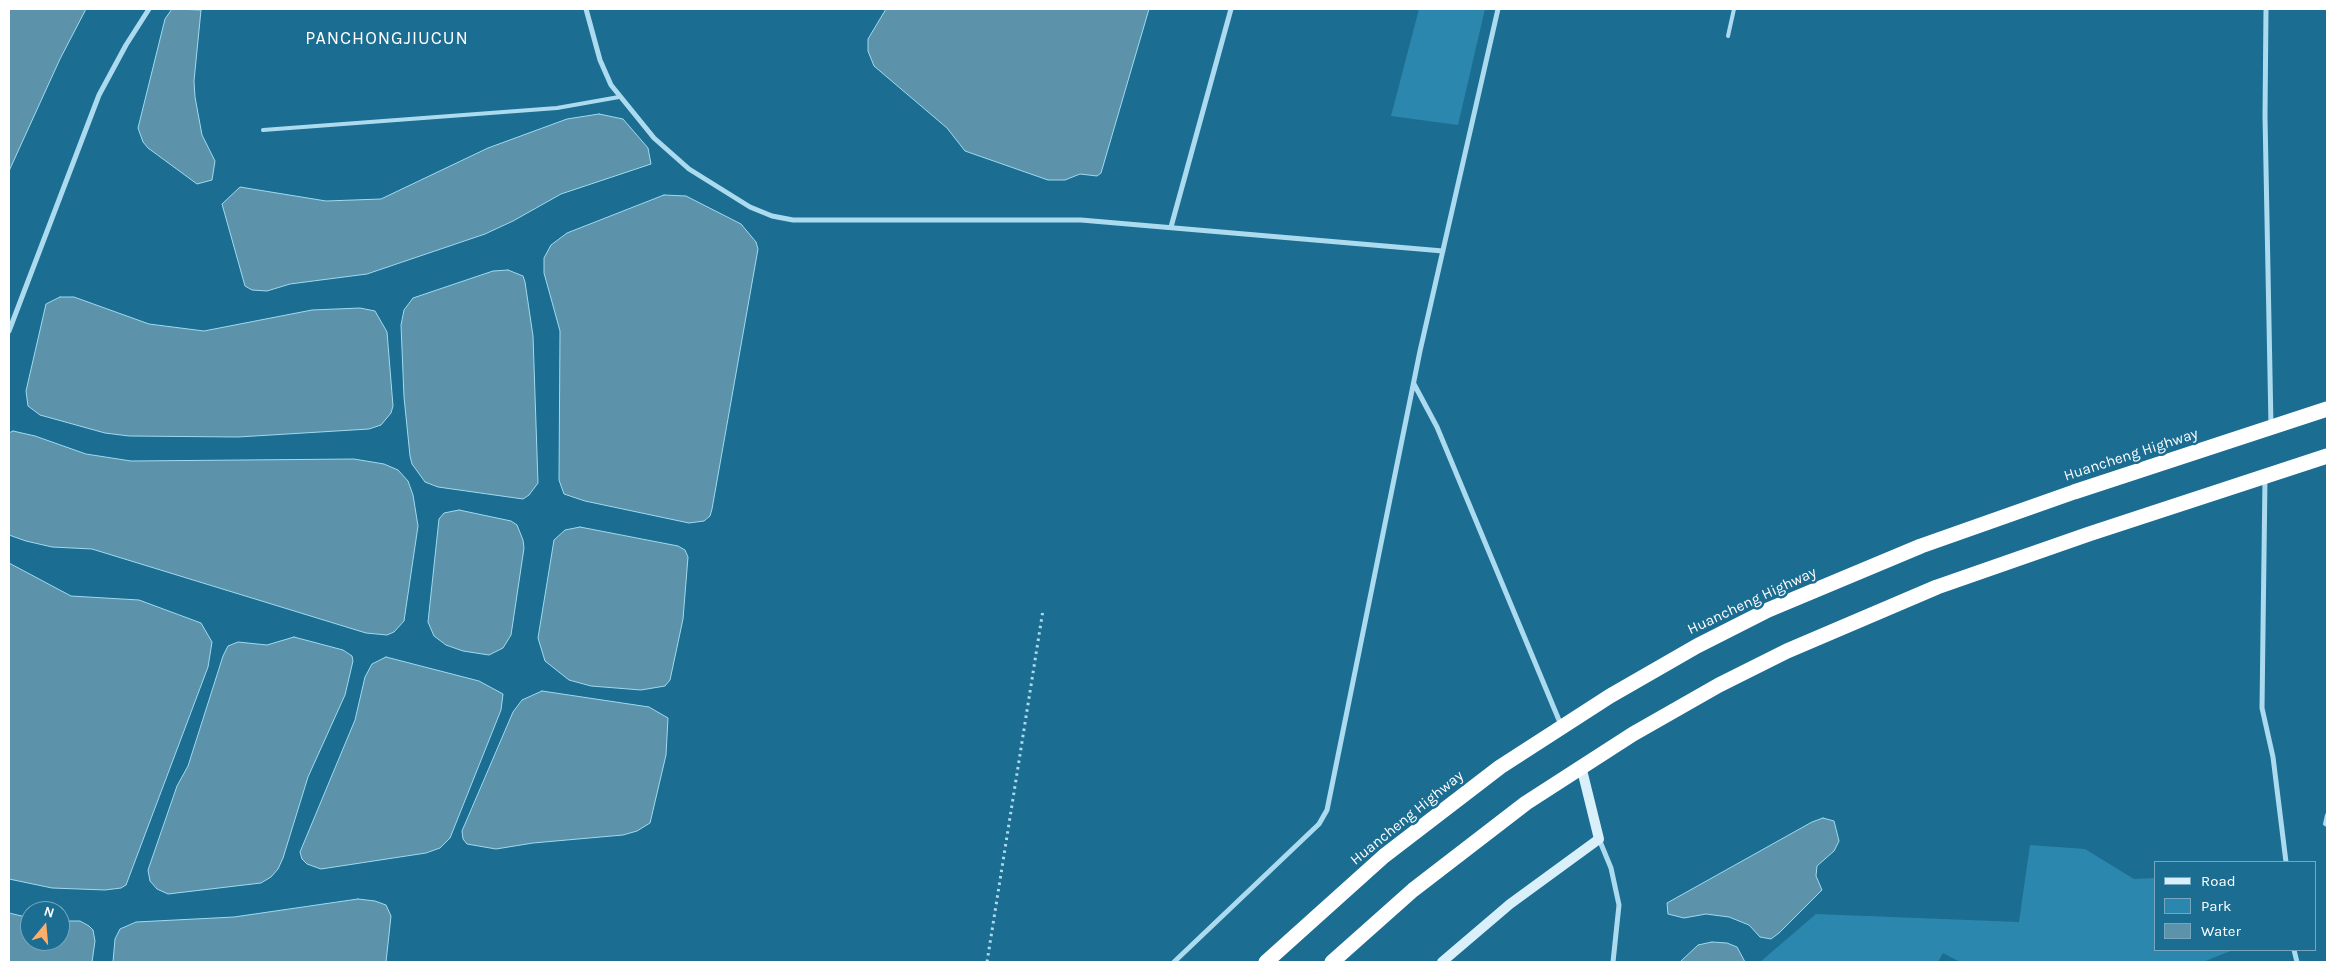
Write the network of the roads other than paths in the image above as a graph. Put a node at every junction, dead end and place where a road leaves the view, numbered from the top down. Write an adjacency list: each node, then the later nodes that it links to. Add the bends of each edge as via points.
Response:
1 (149, 9): 12 (street, via 99,95)
2 (586, 9): 8 (street, via 600,60)
3 (1231, 9): 10 (street)
4 (1498, 9): 11 (street)
5 (1734, 9): 7 (lane)
6 (2266, 9): 15 (street)
7 (1728, 36)
8 (619, 97): 9 (lane, via 557,108); 10 (street, via 654,138 689,169 750,207 772,216 793,220 1081,220)
9 (263, 130)
10 (1171, 227): 11 (street)
11 (1443, 252): 13 (street)
12 (9, 331)
13 (1414, 383): 18 (street, via 1437,427); 24 (street, via 1327,810 1319,824)
14 (2327, 409): 15 (highway, Huancheng Highway)
15 (2271, 428): 18 (highway, Huancheng Highway, via 2013,513 1869,566 1768,610 1698,646)
16 (2327, 456): 17 (highway)
17 (2265, 476): 19 (highway, via 1984,570 1886,607 1788,650 1719,685); 23 (street, via 2262,708 2273,757)
18 (1562, 725): 25 (highway, Huancheng Highway, via 1424,824)
19 (1581, 766): 22 (street); 26 (highway, via 1451,859)
20 (2327, 816): 21 (lane)
21 (2327, 824)
22 (1600, 839): 27 (street, via 1510,904); 28 (street, via 1611,868 1619,905)
23 (2286, 861)
24 (1174, 962)
25 (1266, 962)
26 (1332, 962)
27 (1442, 962)
28 (1613, 962)

